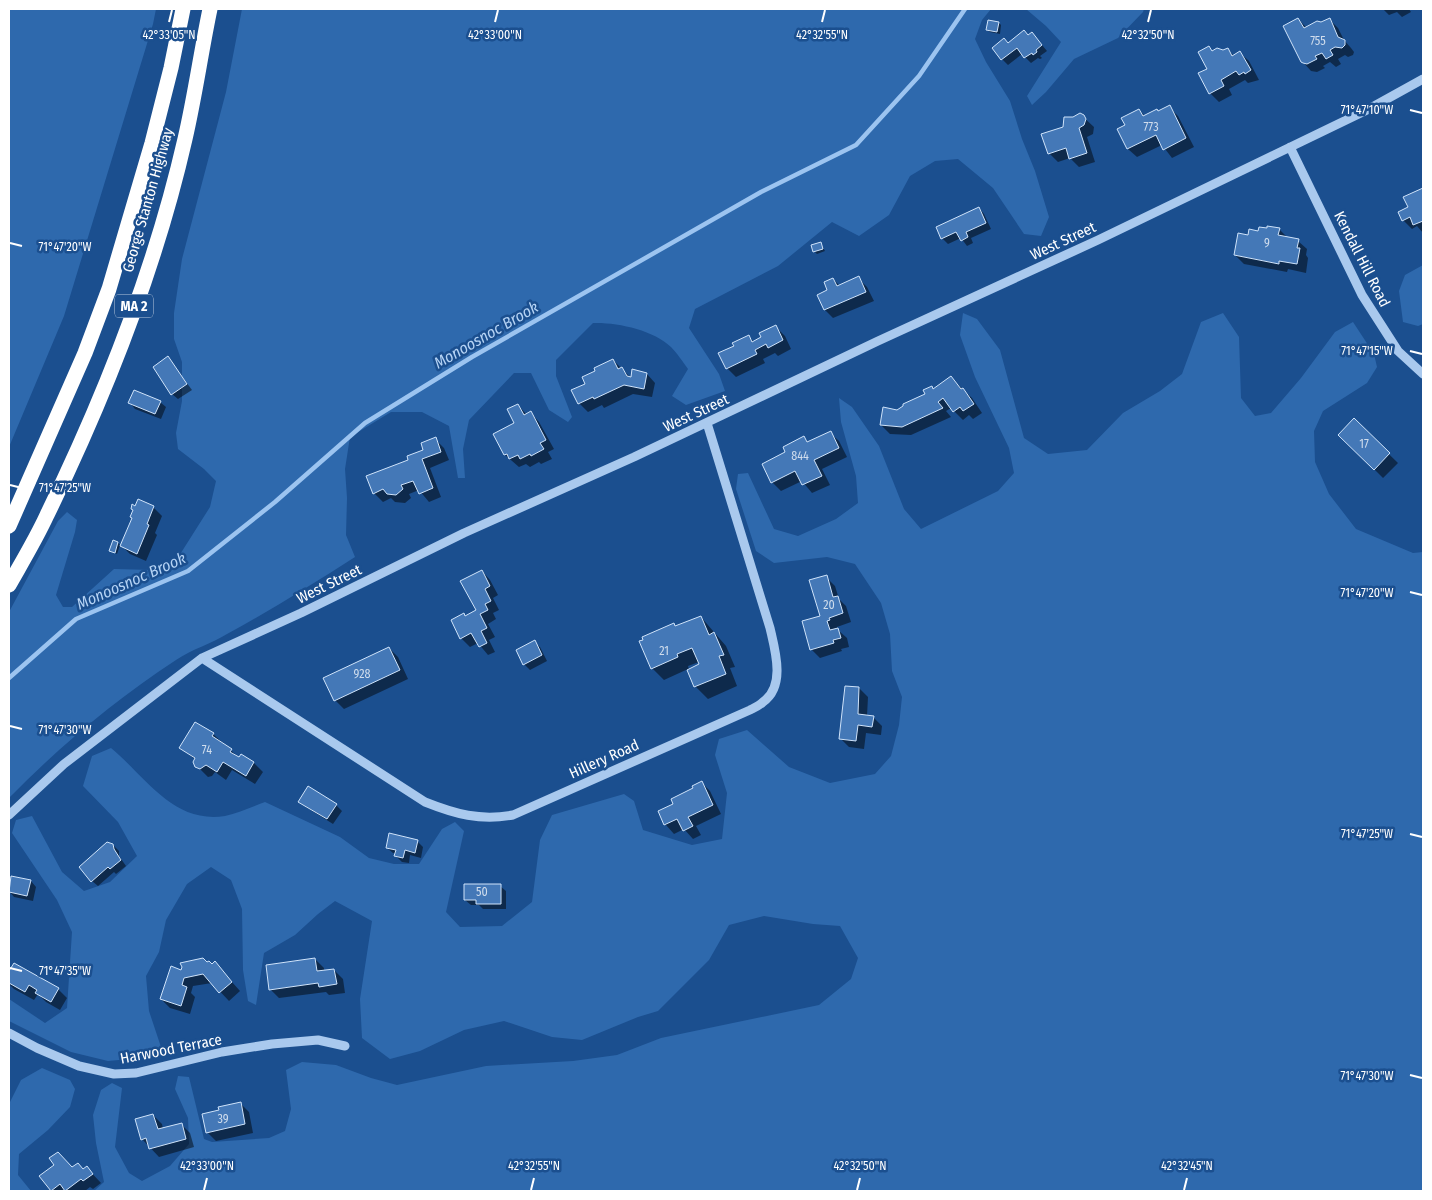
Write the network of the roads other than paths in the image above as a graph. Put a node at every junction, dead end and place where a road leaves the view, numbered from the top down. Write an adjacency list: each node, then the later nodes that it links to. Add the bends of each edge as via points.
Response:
1 (183, 9): 7 (highway, George Stanton Highway / MA 2, via 152,143 109,289 85,353)
2 (210, 9): 8 (highway, George Stanton Highway / MA 2, via 185,139 149,265 76,453 47,517)
3 (1423, 79): 4 (street, West Street)
4 (1290, 148): 5 (street, Kendall Hill Road, via 1362,295 1398,351); 6 (street, West Street)
5 (1423, 374)
6 (706, 423): 9 (street, West Street, via 464,533); 9 (street, Hillery Road, via 770,628 777,662 775,684 770,694 750,710 513,815 480,818 425,802)
7 (9, 526)
8 (9, 585)
9 (202, 658): 10 (street, West Street, via 64,764)
10 (9, 815)
11 (9, 1033): 12 (street, Harwood Terrace, via 79,1066 114,1074 152,1070 222,1052 272,1044 318,1040)
12 (345, 1046)

